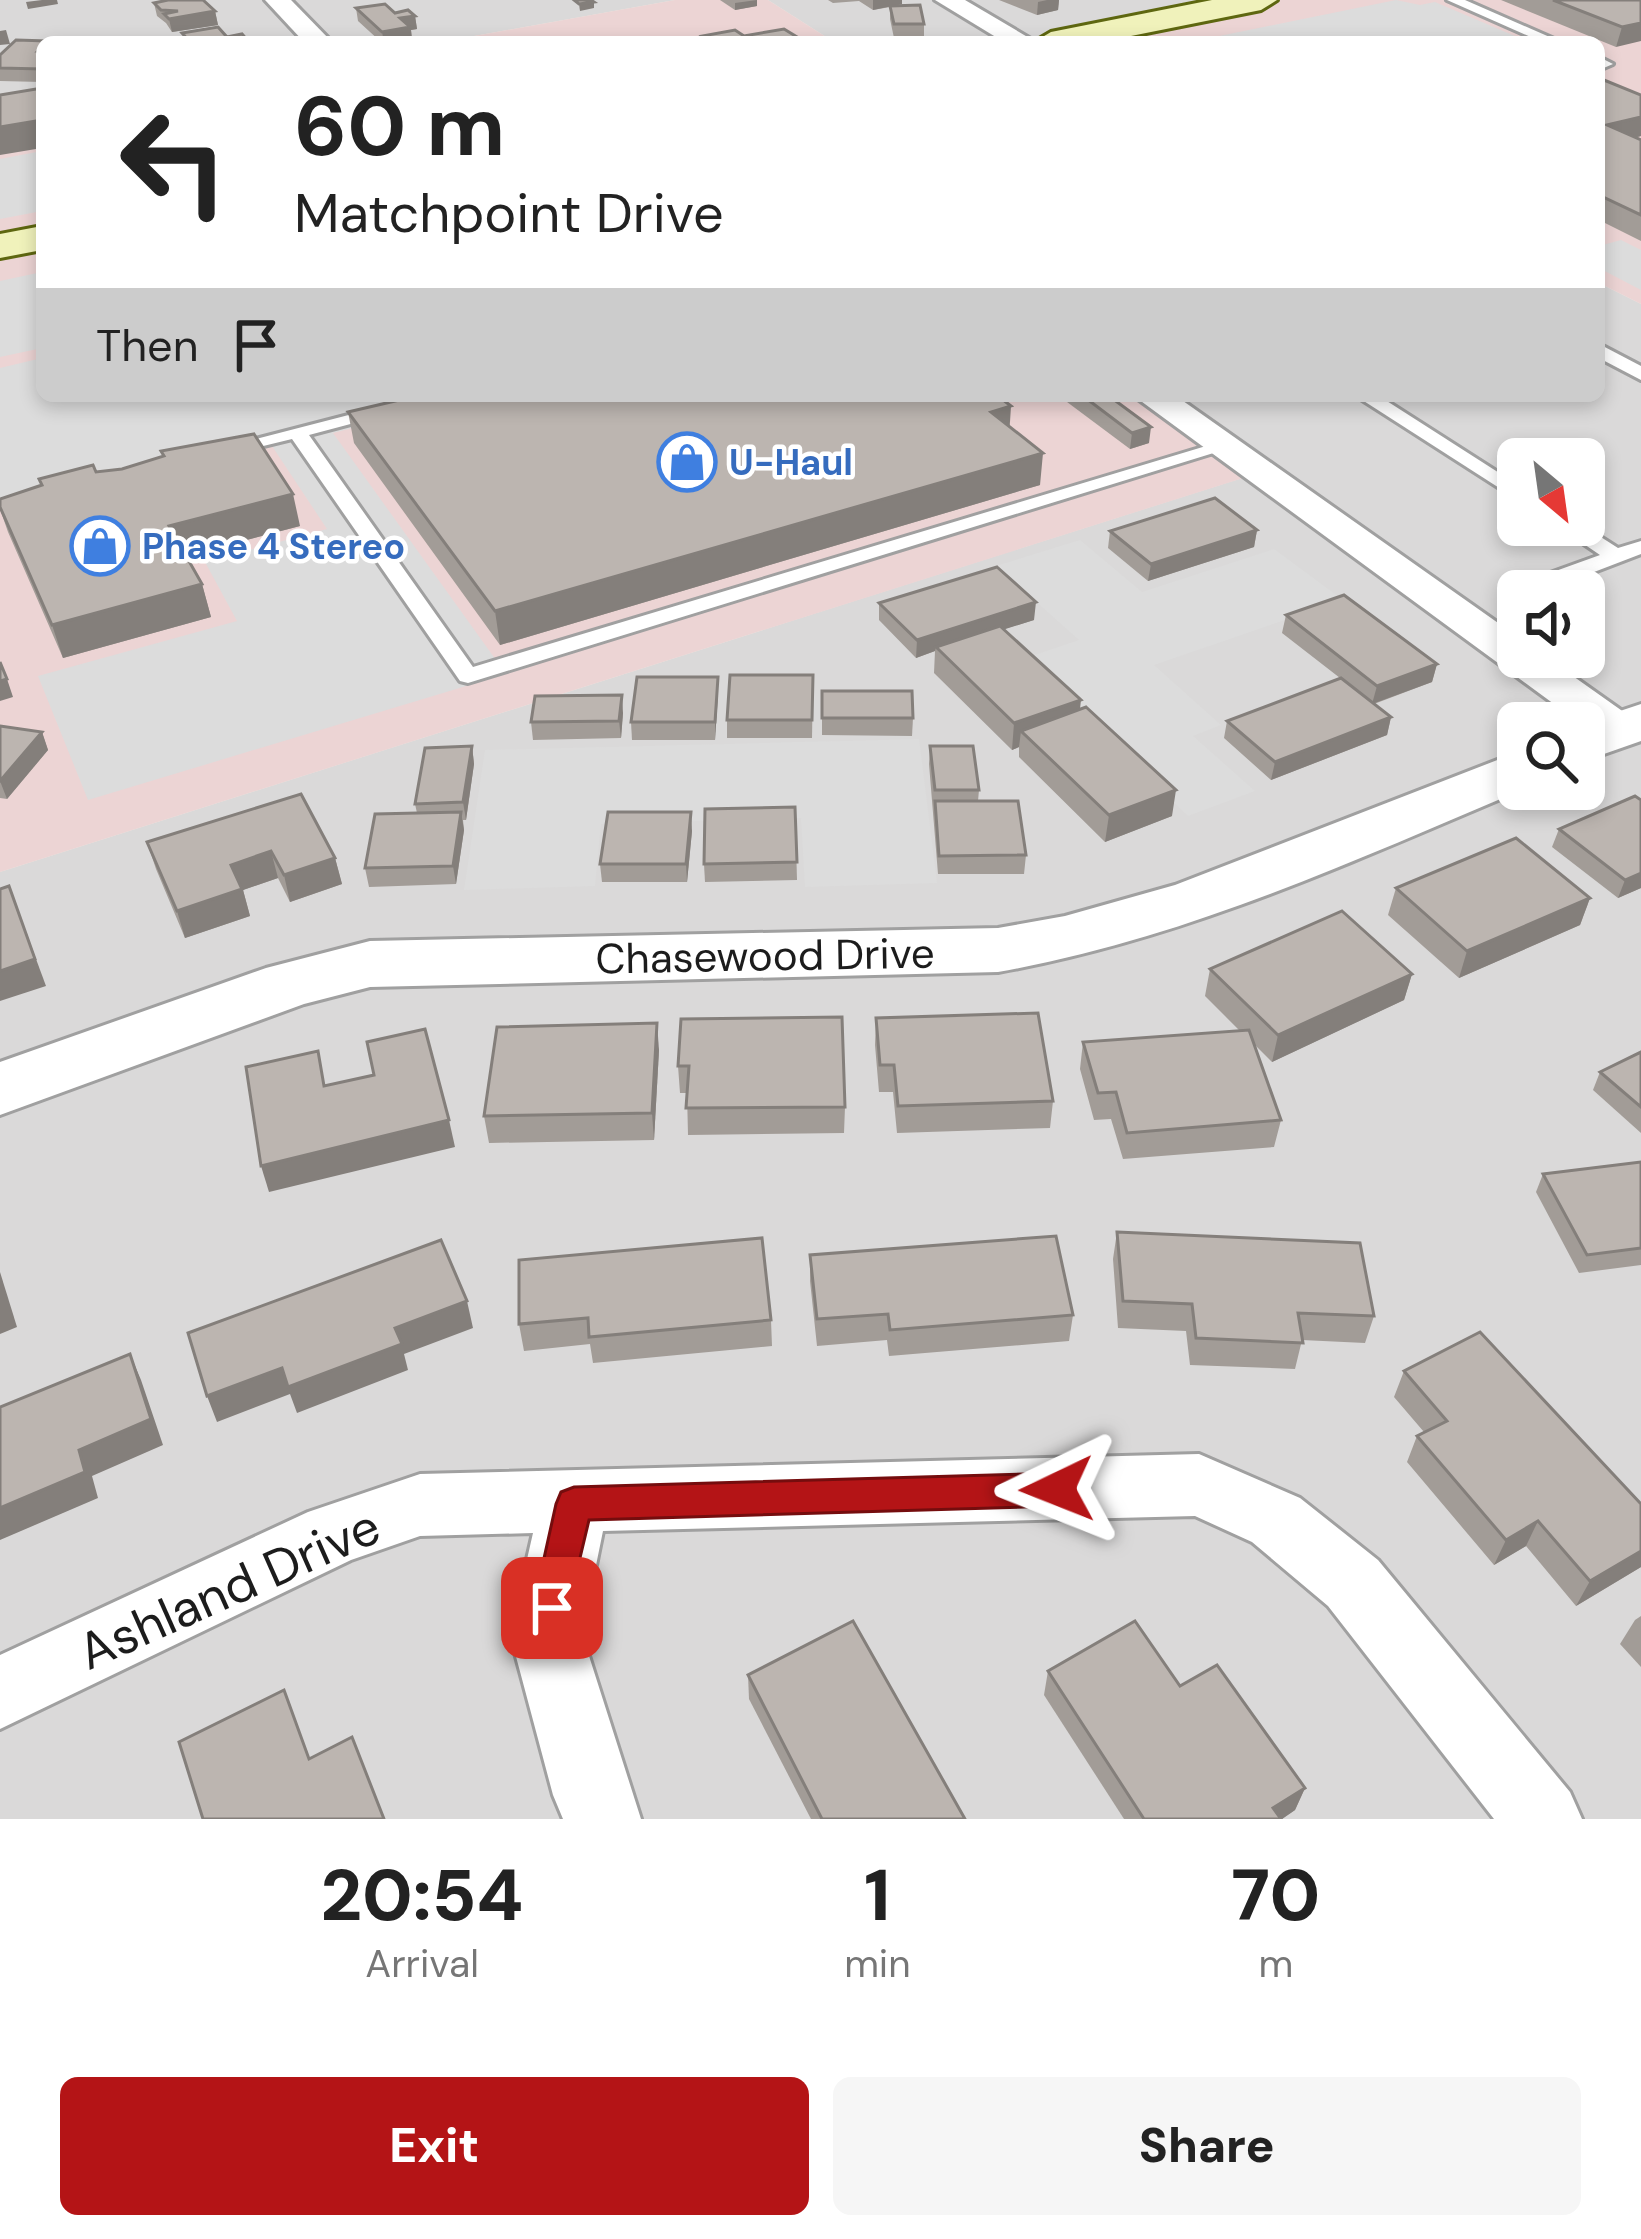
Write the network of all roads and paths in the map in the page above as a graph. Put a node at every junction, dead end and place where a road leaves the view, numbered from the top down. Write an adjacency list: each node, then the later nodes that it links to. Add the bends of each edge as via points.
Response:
1 (278, 0): 5 (street)
2 (947, 0): 6 (street)
3 (1261, 0): 7 (main road)
4 (1454, 0): 8 (lane)
5 (313, 36)
6 (1012, 36)
7 (1127, 36)
8 (1540, 36)
9 (36, 239): 10 (main road)
10 (0, 247)
11 (1605, 353): 12 (lane)
12 (1641, 374)
13 (421, 402): 16 (lane)
14 (1160, 402): 17 (street)
15 (1375, 402): 19 (lane)
16 (298, 432): 17 (lane, via 468,676); 18 (lane)
17 (1222, 447): 24 (street)
18 (201, 456)
19 (1497, 480)
20 (1600, 546): 22 (lane)
21 (1641, 547): 22 (lane)
22 (1616, 556): 23 (lane)
23 (1578, 570)
24 (1615, 731)
25 (1497, 778): 26 (street, Chasewood Drive, via 1139,922 1069,940 998,950 370,964 289,985)
26 (0, 1089)
27 (574, 1504): 28 (street, Ashland Drive, via 420,1505 332,1534); 29 (street, via 547,1634); 30 (street, Ashland Drive, via 1199,1485 1276,1520 1353,1583)
28 (0, 1693)
29 (602, 1819)
30 (1544, 1819)

